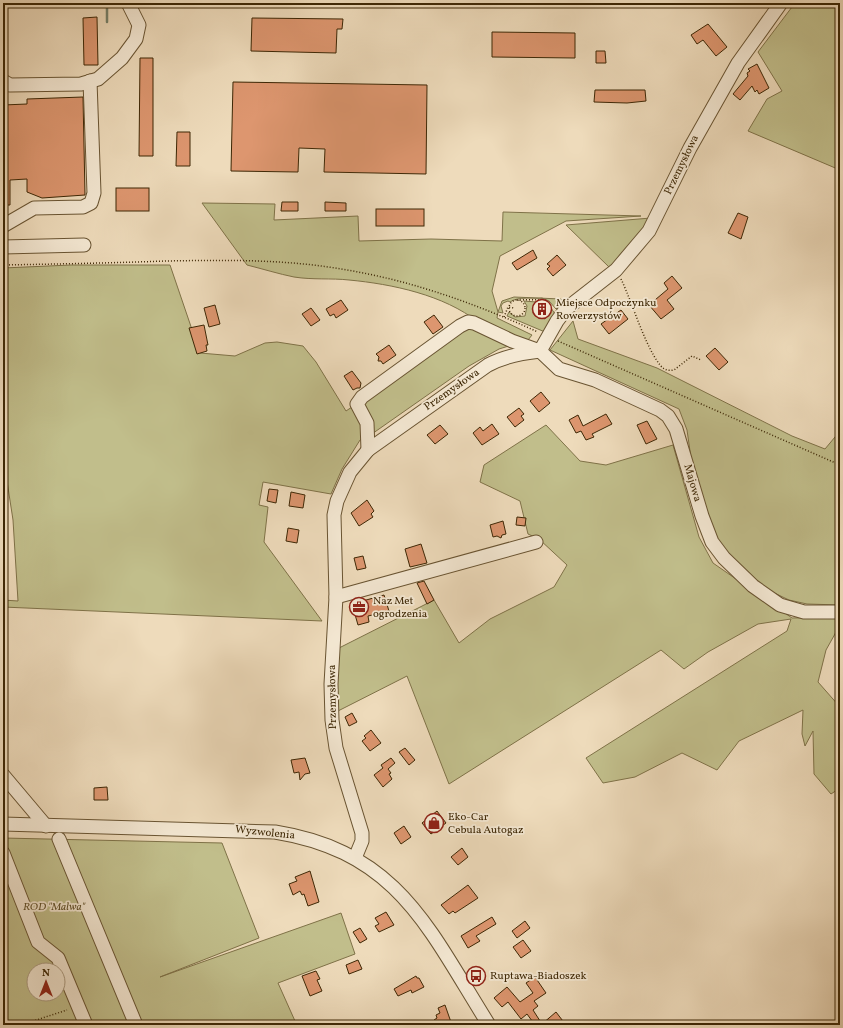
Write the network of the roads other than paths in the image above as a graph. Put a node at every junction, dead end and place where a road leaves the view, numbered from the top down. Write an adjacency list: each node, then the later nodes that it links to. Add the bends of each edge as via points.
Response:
1 (128, 3): 4 (street, via 139,25 136,39 122,58 98,79)
2 (781, 3): 8 (street, Przemysłowa, via 738,63 690,148 649,231 616,270 566,309)
3 (3, 81): 4 (street, via 10,85 82,84)
4 (90, 81): 5 (street, via 94,193 91,203 82,208 34,208)
5 (3, 226)
6 (84, 245): 7 (street)
7 (3, 246)
8 (540, 351): 9 (street, Przemysłowa, via 501,358 488,365); 9 (street, via 468,322 357,404 367,423); 12 (street, Majowa, via 559,369 595,380 650,404 668,416 676,429 712,542 737,572 780,605 804,612)
9 (368, 450): 11 (street, Przemysłowa, via 350,472 337,501 334,530)
10 (536, 542): 11 (street)
11 (336, 597): 18 (street, Przemysłowa, via 331,684 332,720 336,748 362,833 362,841)
12 (840, 612)
13 (3, 775): 15 (street)
14 (3, 824): 15 (street, Wyzwolenia)
15 (46, 826): 18 (street, Wyzwolenia, via 275,832 322,843)
16 (59, 839): 20 (street)
17 (3, 853): 19 (street, via 38,942 58,958)
18 (355, 858): 21 (street, Wyzwolenia, via 388,881 416,911)
19 (86, 1025)
20 (136, 1025)
21 (489, 1025)

